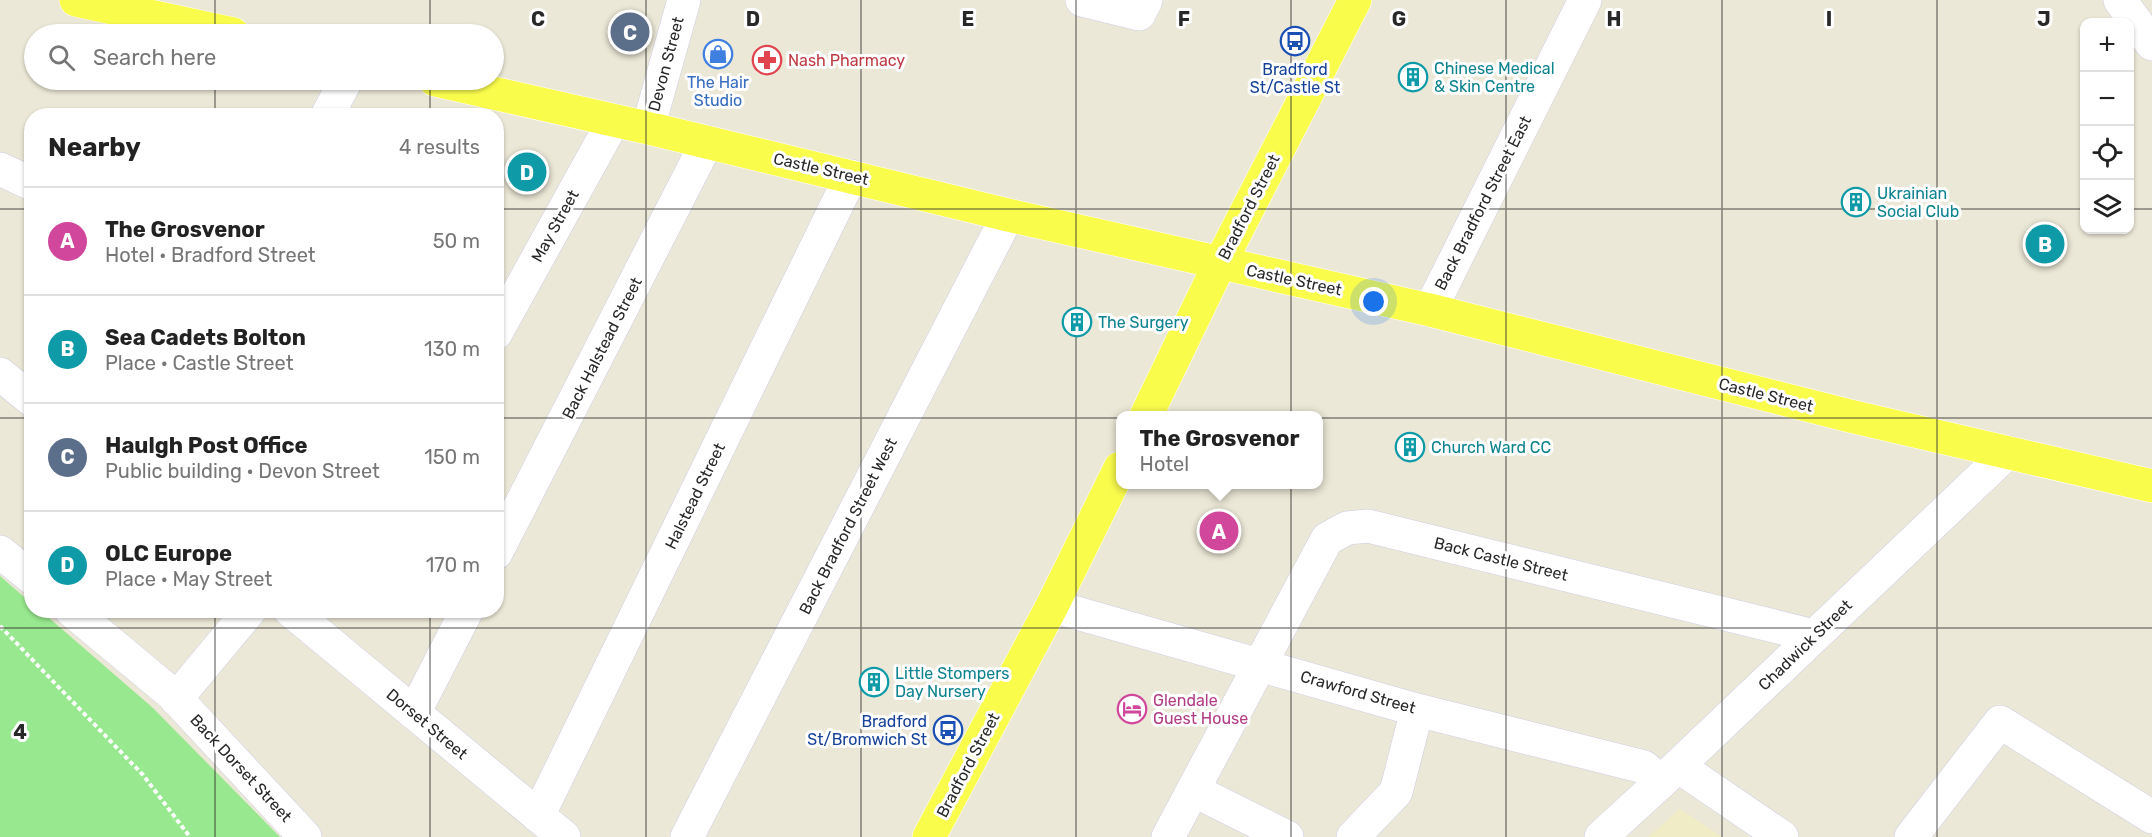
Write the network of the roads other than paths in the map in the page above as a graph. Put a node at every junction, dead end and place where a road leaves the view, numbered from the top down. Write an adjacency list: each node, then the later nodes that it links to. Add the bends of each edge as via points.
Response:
1 (76, 0): 8 (main road)
2 (684, 0): 14 (street, Devon Street)
3 (1082, 0): 7 (street)
4 (1355, 0): 20 (main road, Bradford Street)
5 (1585, 0): 21 (street, Back Bradford Street East)
6 (2120, 0): 9 (street)
7 (1142, 7)
8 (187, 24)
9 (2152, 44)
10 (341, 90): 12 (street)
11 (480, 90): 13 (main road, Castle Street)
12 (331, 108)
13 (614, 120): 14 (main road, Castle Street); 22 (street, May Street)
14 (648, 128): 15 (main road, Castle Street)
15 (707, 142): 17 (main road, Castle Street); 29 (street, Back Halstead Street)
16 (0, 169): 18 (street)
17 (851, 176): 19 (main road, Castle Street); 44 (street, Halstead Street)
18 (24, 180)
19 (1008, 215): 20 (main road, Castle Street); 48 (street, Back Bradford Street West)
20 (1221, 263): 21 (main road, Castle Street); 25 (main road, Bradford Street)
21 (1430, 310): 26 (main road, Castle Street)
22 (504, 319)
23 (0, 374): 24 (street)
24 (24, 394)
25 (1148, 411)
26 (2008, 452): 28 (main road, Castle Street); 37 (street, Chadwick Street)
27 (1116, 476): 32 (main road, Bradford Street)
28 (2152, 486)
29 (504, 537)
30 (0, 552): 31 (street)
31 (24, 572)
32 (1052, 606): 38 (street, Crawford Street); 49 (main road, Bradford Street)
33 (80, 618): 39 (street, Back Dorset Street)
34 (243, 618): 39 (street, Back Dorset Street)
35 (300, 618): 41 (street, Dorset Street)
36 (463, 618): 41 (street)
37 (1814, 636): 38 (street, Back Castle Street, via 1368,526 1347,528 1327,539); 42 (street, Chadwick Street)
38 (1261, 665): 40 (street, Crawford Street); 43 (street, Back Castle Street)
39 (176, 699): 46 (street, Back Dorset Street)
40 (1417, 710): 42 (street, Crawford Street); 52 (street, via 1396,792)
41 (414, 713): 44 (street, Dorset Street)
42 (1669, 774): 53 (street, Chadwick Street); 54 (street, Crawford Street)
43 (1193, 790): 50 (street, Back Castle Street); 51 (street)
44 (538, 816): 47 (street, Dorset Street)
45 (2152, 817): 55 (street, via 2000,722)
46 (305, 837)
47 (564, 837)
48 (687, 837)
49 (929, 837)
50 (1168, 837)
51 (1287, 837)
52 (1353, 837)
53 (1601, 837)
54 (1782, 837)
55 (1911, 837)

